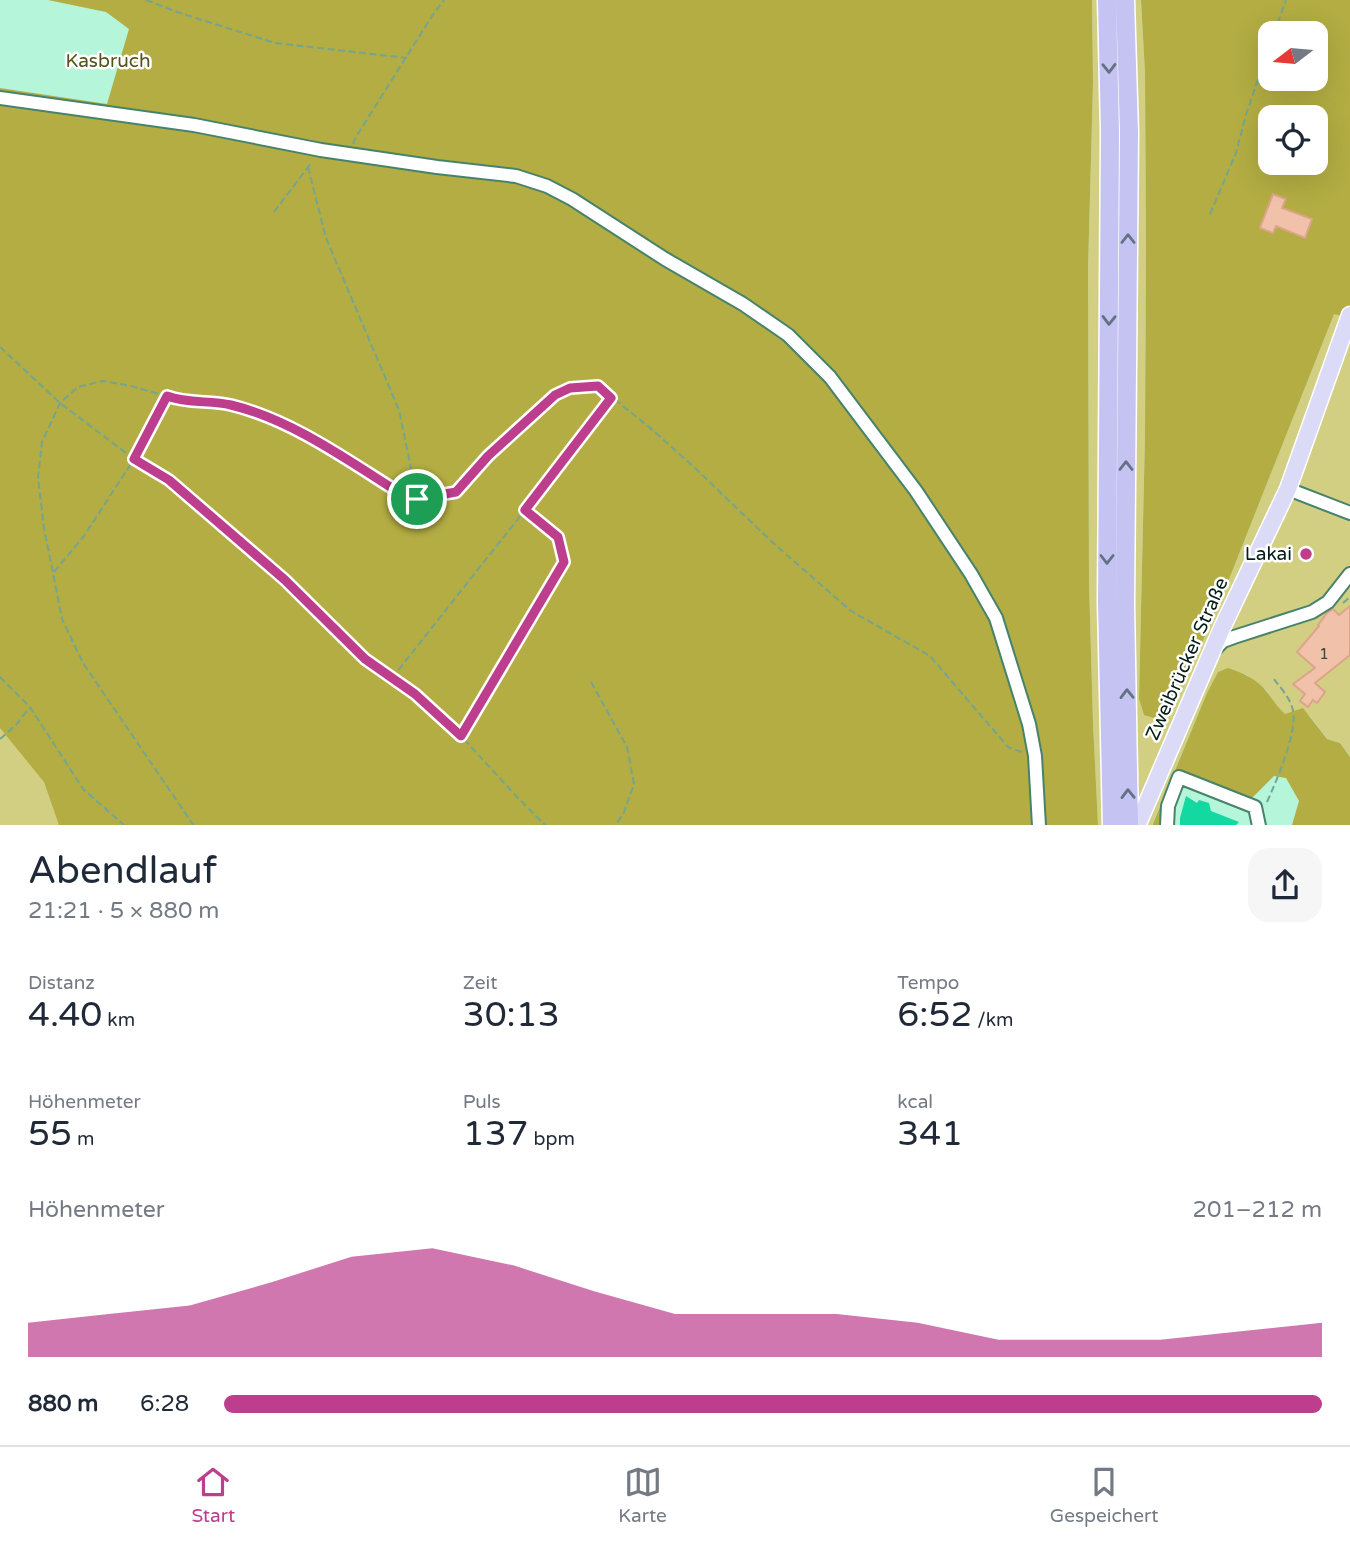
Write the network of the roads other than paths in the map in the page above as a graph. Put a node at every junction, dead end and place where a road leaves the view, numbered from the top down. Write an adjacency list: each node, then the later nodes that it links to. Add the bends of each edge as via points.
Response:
1 (1107, 0): 12 (highway, one-way to 12, via 1107,603)
2 (1125, 0): 13 (highway, one-way to 2)
3 (0, 98): 11 (lane, via 516,176 572,199 788,335 830,377 916,491 996,618 1029,724)
4 (1350, 315): 5 (main road, Zweibrücker Straße)
5 (1288, 489): 6 (lane); 9 (main road, Zweibrücker Straße)
6 (1350, 513)
7 (1350, 575): 8 (lane, via 1328,602)
8 (1295, 619): 9 (lane); 10 (lane, via 1234,636)
9 (1222, 628): 10 (main road, Zweibrücker Straße)
10 (1212, 652): 14 (main road, Zweibrücker Straße)
11 (1039, 825)
12 (1112, 825)
13 (1129, 825)
14 (1137, 825)
15 (1167, 825): 16 (lane, via 1168,806 1179,777 1255,807)
16 (1259, 825)

